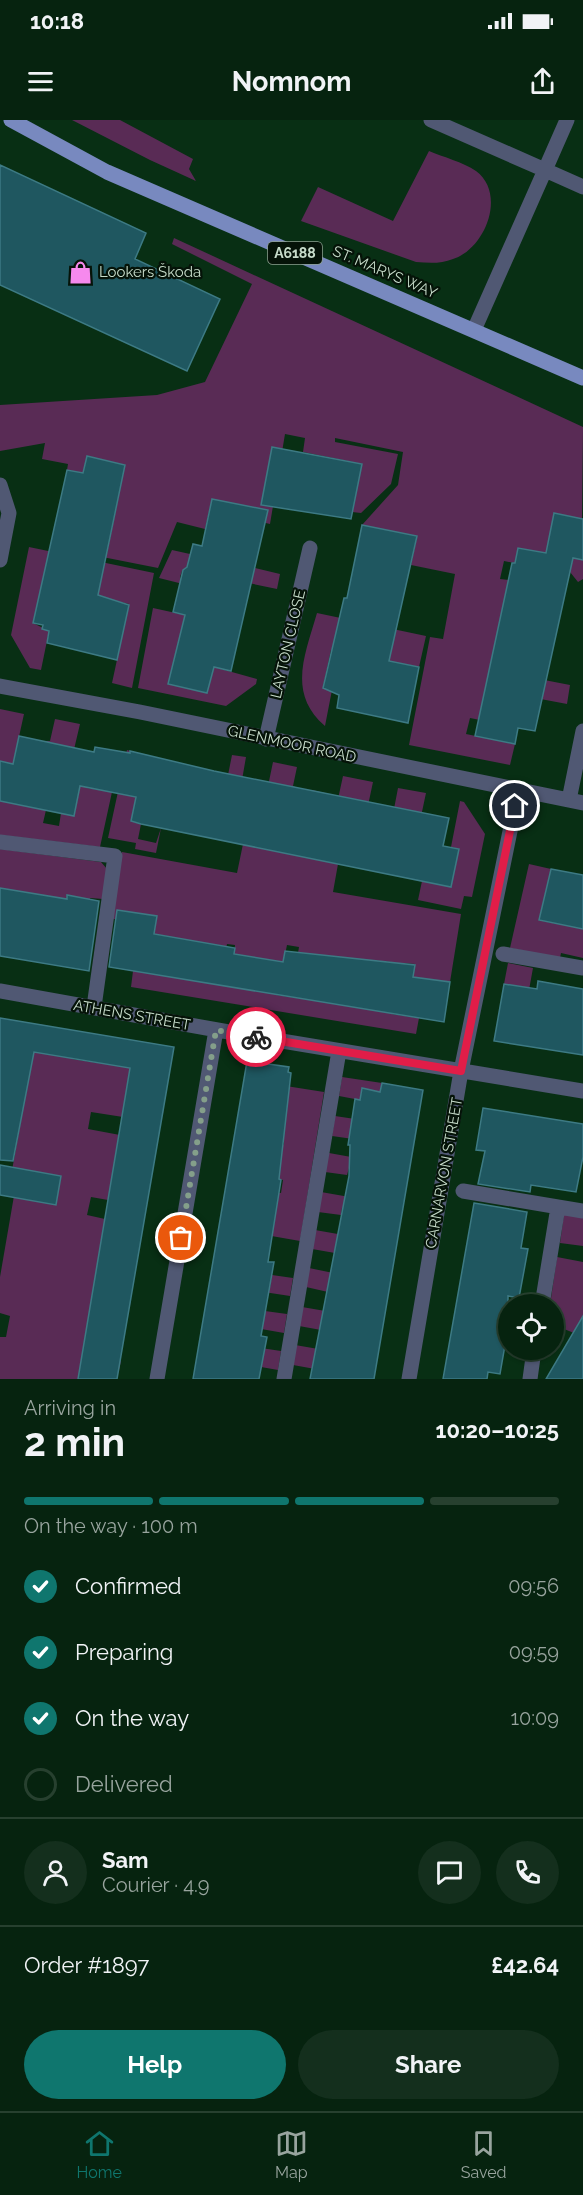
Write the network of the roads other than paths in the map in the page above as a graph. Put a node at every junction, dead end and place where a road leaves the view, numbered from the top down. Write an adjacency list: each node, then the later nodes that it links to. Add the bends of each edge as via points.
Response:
1 (11, 120): 6 (main road, ST. MARYS WAY / A6188, via 106,172)
2 (431, 120): 4 (street)
3 (567, 120): 4 (street)
4 (545, 170): 5 (street); 6 (street)
5 (583, 188)
6 (474, 330): 7 (main road, ST. MARYS WAY / A6188)
7 (583, 378)
8 (0, 485): 10 (street, via 9,513)
9 (310, 548): 13 (street, LAYTON CLOSE)
10 (0, 560)
11 (0, 686): 13 (street, GLENMOOR ROAD)
12 (583, 731): 15 (street)
13 (266, 739): 14 (street, GLENMOOR ROAD)
14 (518, 792): 15 (street, GLENMOOR ROAD); 23 (street, CARNARVON STREET)
15 (576, 802)
16 (0, 842): 20 (street, via 115,856)
17 (503, 954): 18 (street)
18 (583, 968)
19 (0, 991): 20 (street, ATHENS STREET)
20 (94, 1008): 21 (street, ATHENS STREET)
21 (216, 1030): 22 (street, ATHENS STREET); 30 (street)
22 (339, 1051): 23 (street, ATHENS STREET); 31 (street)
23 (461, 1071): 24 (street, ATHENS STREET); 32 (street, CARNARVON STREET)
24 (583, 1091)
25 (463, 1191): 26 (street)
26 (558, 1207): 27 (street); 28 (street)
27 (583, 1211)
28 (544, 1294)
29 (533, 1360): 33 (street)
30 (157, 1379)
31 (284, 1379)
32 (409, 1379)
33 (530, 1379)

